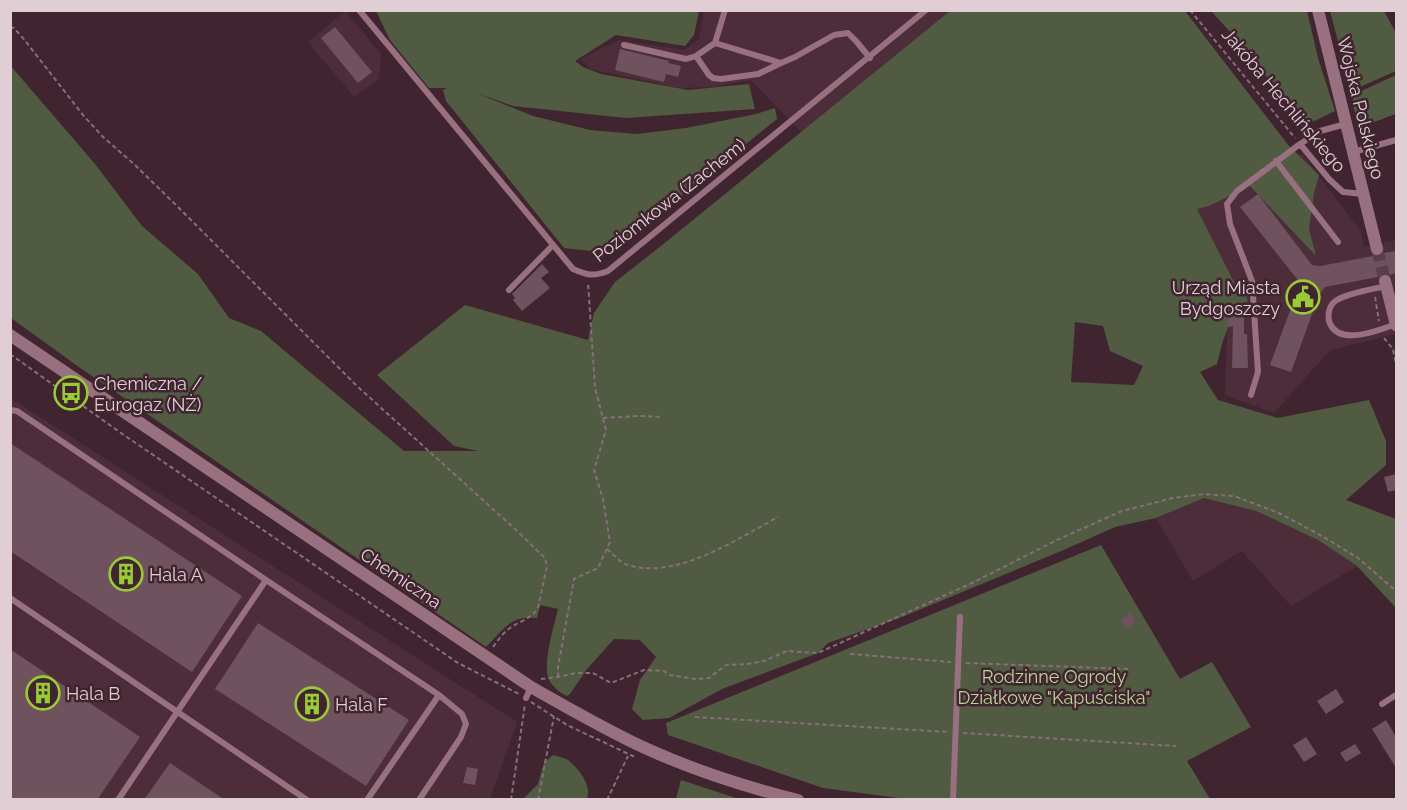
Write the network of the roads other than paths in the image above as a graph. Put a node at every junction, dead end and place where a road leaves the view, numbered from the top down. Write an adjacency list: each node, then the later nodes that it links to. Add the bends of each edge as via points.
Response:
1 (359, 10): 17 (lane, Poziomkowa (Zachem))
2 (725, 10): 5 (lane)
3 (926, 10): 8 (lane, Poziomkowa (Zachem))
4 (1318, 10): 10 (street, Wojska Polskiego)
5 (715, 43): 7 (lane); 9 (lane)
6 (624, 45): 7 (lane, via 686,59)
7 (696, 56): 9 (lane, via 713,78 721,79 758,74)
8 (870, 58): 9 (lane, via 848,33 834,35); 17 (lane, Poziomkowa (Zachem), via 608,271 596,275 573,269)
9 (781, 63)
10 (1346, 123): 12 (lane, via 1320,131); 13 (street, Wojska Polskiego)
11 (1396, 140): 13 (lane)
12 (1300, 144): 14 (lane); 15 (lane, Jakóba Hechlińskiego, via 1343,192)
13 (1353, 152): 15 (street, Wojska Polskiego)
14 (1276, 161): 16 (lane); 23 (lane, via 1237,191 1227,204 1230,224 1252,281 1258,372)
15 (1364, 194): 18 (street, Wojska Polskiego)
16 (1338, 242)
17 (553, 245): 20 (lane)
18 (1377, 249)
19 (1386, 283): 21 (street); 21 (lane, via 1340,298 1331,304 1328,315 1331,327 1339,334 1352,336)
20 (509, 290)
21 (1396, 324)
22 (10, 335): 36 (street, Chemiczna, via 486,657 528,693 684,764)
23 (1251, 395)
24 (10, 410): 25 (lane, via 17,411)
25 (266, 580): 28 (lane); 31 (lane)
26 (10, 598): 31 (lane)
27 (960, 616): 37 (lane)
28 (439, 695): 34 (lane); 35 (lane, via 462,714 466,724)
29 (1396, 695): 30 (lane)
30 (1382, 704)
31 (178, 711): 32 (lane); 33 (lane)
32 (118, 800)
33 (307, 800)
34 (367, 800)
35 (419, 800)
36 (798, 800)
37 (953, 800)

